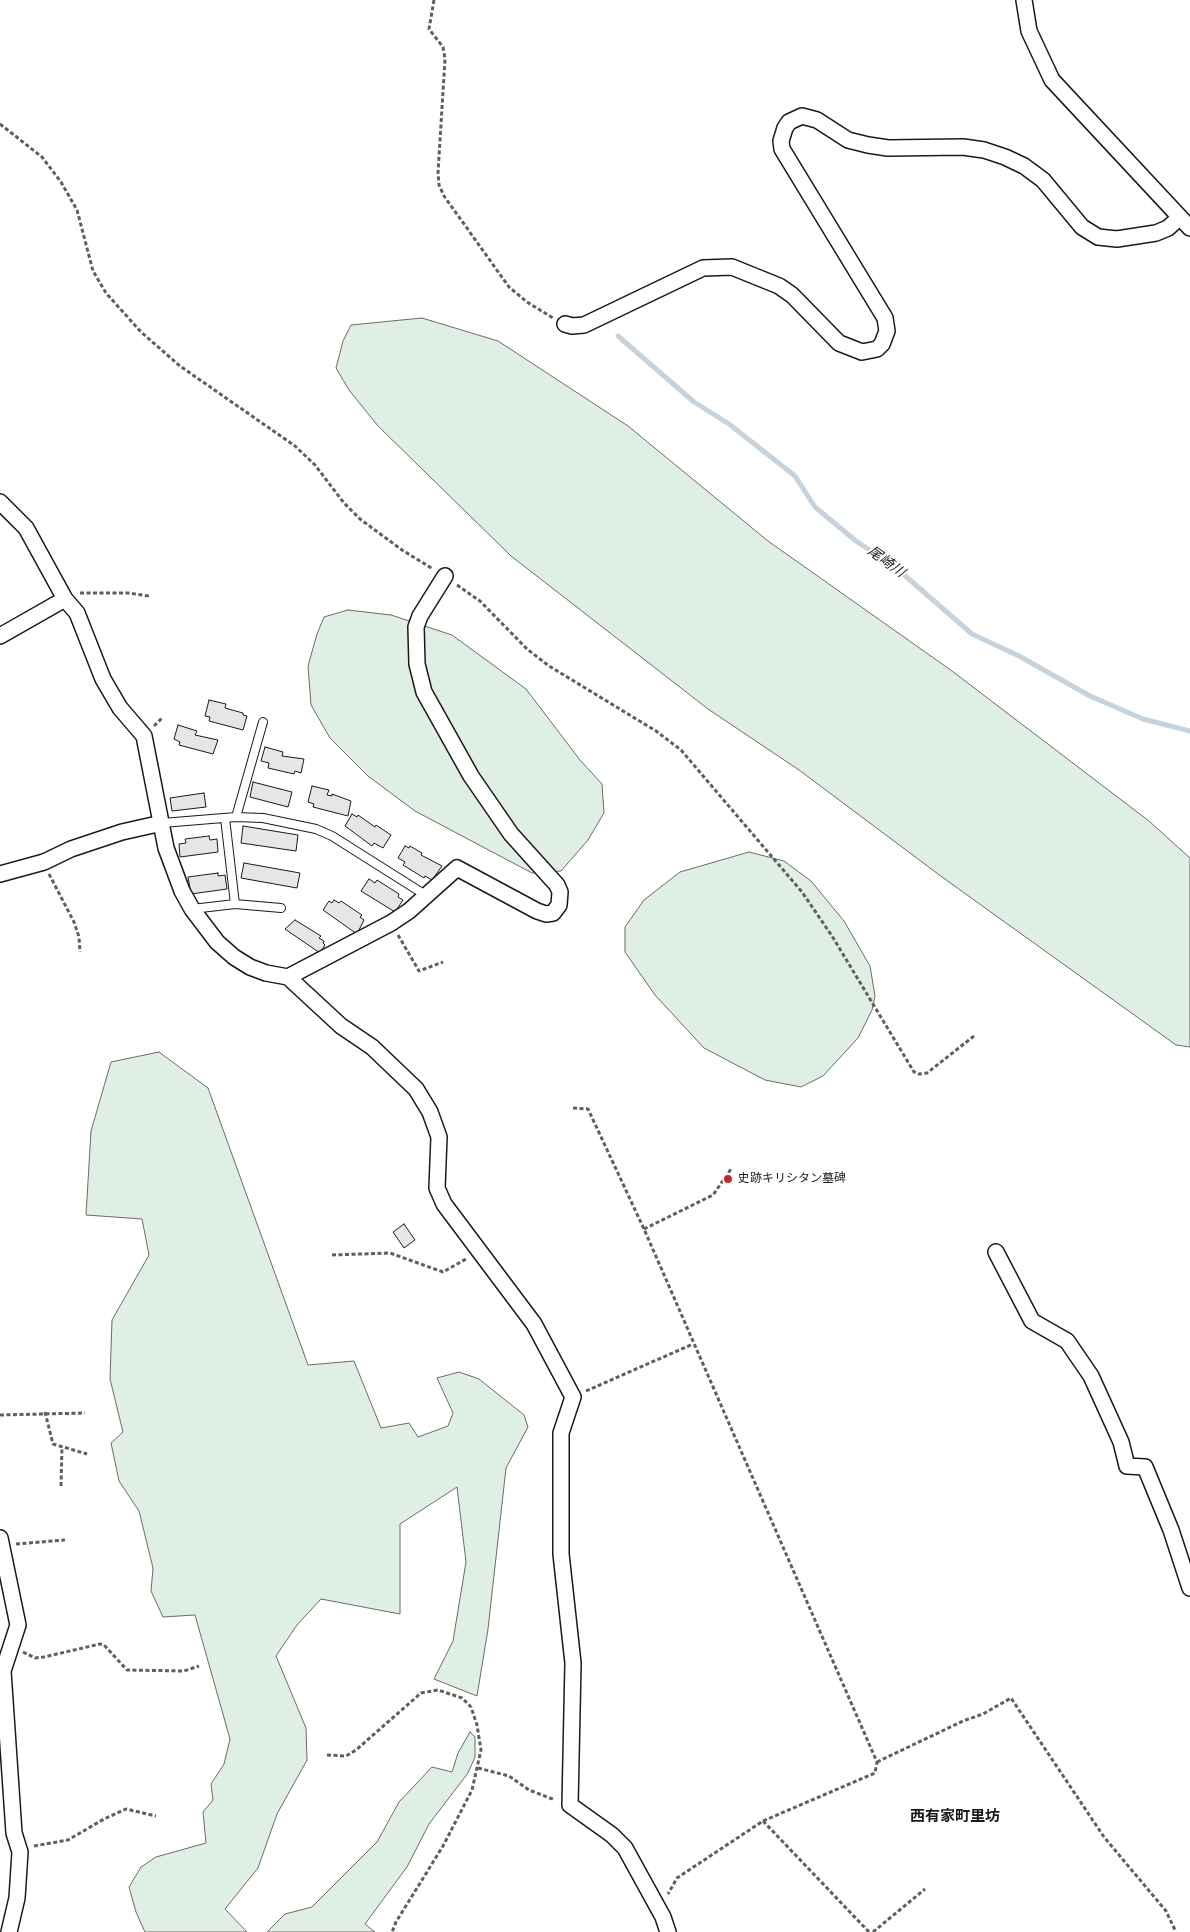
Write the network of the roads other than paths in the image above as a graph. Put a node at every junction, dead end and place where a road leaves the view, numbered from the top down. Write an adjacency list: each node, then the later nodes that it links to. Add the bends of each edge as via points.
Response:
1 (1024, 0): 2 (street, via 1029,31 1052,80)
2 (1185, 222): 3 (street, via 1156,233 1117,239 1098,237 1082,227 1042,180 1005,157 963,147 868,146 836,134 817,120 802,116 789,122 785,128 782,148 886,318 887,331 877,349 862,352 839,343 780,286 732,267 703,268 584,325)
3 (564, 324)
4 (0, 502): 6 (street, via 26,528)
5 (445, 576): 13 (street, via 416,627 417,664 424,692 471,776 511,834 557,884 560,899 556,910 546,914 457,868)
6 (65, 599): 7 (street); 11 (street, via 76,613 103,679 120,708 144,736)
7 (0, 636)
8 (263, 722): 9 (lane)
9 (236, 817): 10 (lane); 13 (lane, via 262,818 316,829)
10 (225, 818): 11 (lane); 14 (lane)
11 (162, 823): 12 (street, via 122,832 44,862); 16 (street, via 166,848)
12 (0, 874)
13 (427, 896): 17 (street, via 391,923)
14 (235, 904): 15 (lane); 16 (lane)
15 (281, 908)
16 (192, 909): 17 (street, via 217,942 234,957 266,973)
17 (288, 977): 22 (street, via 341,1026 372,1046 416,1089 430,1112 439,1137 437,1188 444,1204 534,1324 573,1397 561,1433 561,1554 573,1663 570,1805 625,1848)
18 (996, 1252): 20 (street, via 1032,1321 1067,1342 1091,1376 1121,1442 1128,1466 1145,1467)
19 (1, 1542): 21 (street, via 18,1625 3,1671 14,1834 19,1848 17,1898)
20 (1190, 1588)
21 (8, 1932)
22 (668, 1932)

